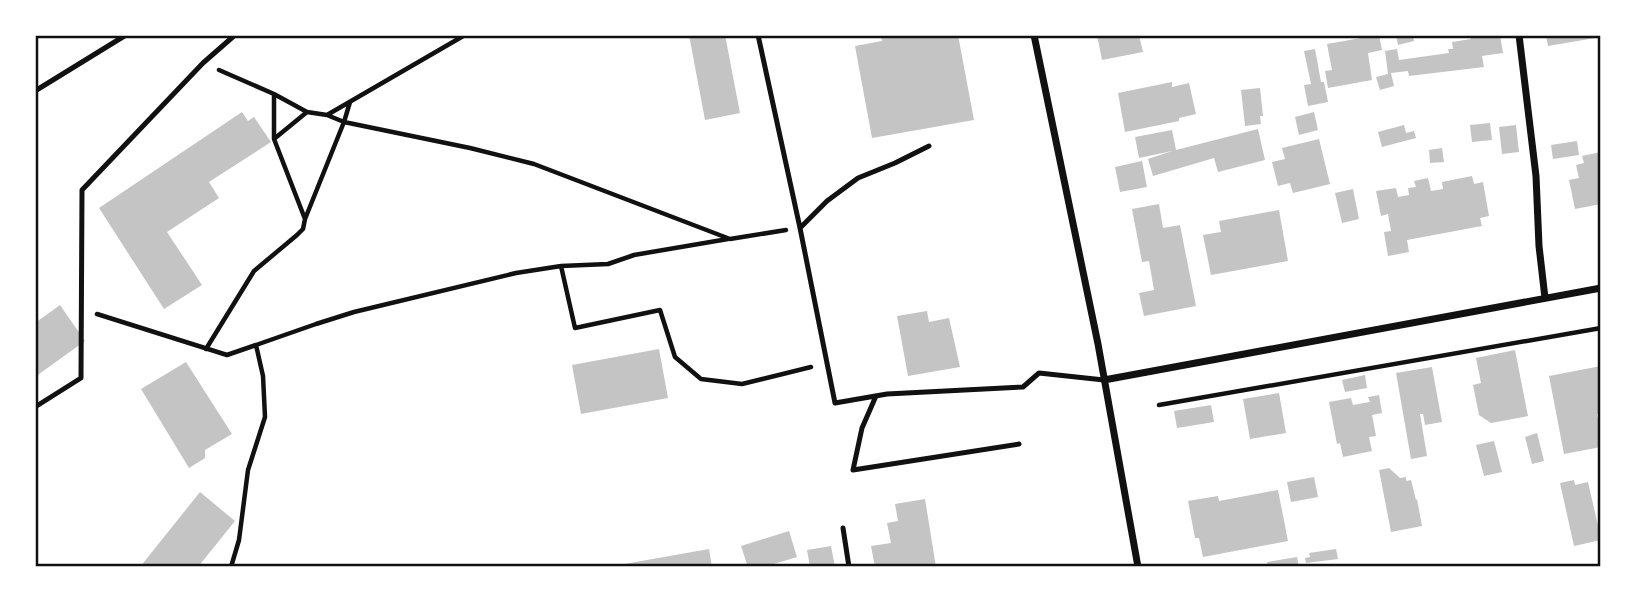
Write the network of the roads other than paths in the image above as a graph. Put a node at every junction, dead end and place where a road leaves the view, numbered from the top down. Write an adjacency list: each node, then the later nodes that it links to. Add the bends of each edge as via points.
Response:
1 (126, 35): 6 (lane)
2 (234, 35): 13 (lane, via 82,190 81,378)
3 (758, 35): 8 (lane)
4 (1034, 35): 11 (street)
5 (1519, 35): 10 (street)
6 (35, 91)
7 (929, 146): 8 (lane, via 858,178)
8 (800, 228): 12 (lane, via 835,402)
9 (1601, 288): 10 (street)
10 (1545, 298): 11 (street)
11 (1104, 380): 12 (lane, via 1039,373 1023,387); 17 (street)
12 (876, 396): 14 (lane, via 862,428 853,470)
13 (35, 407)
14 (1019, 444)
15 (843, 528): 16 (lane)
16 (849, 567)
17 (1138, 567)

